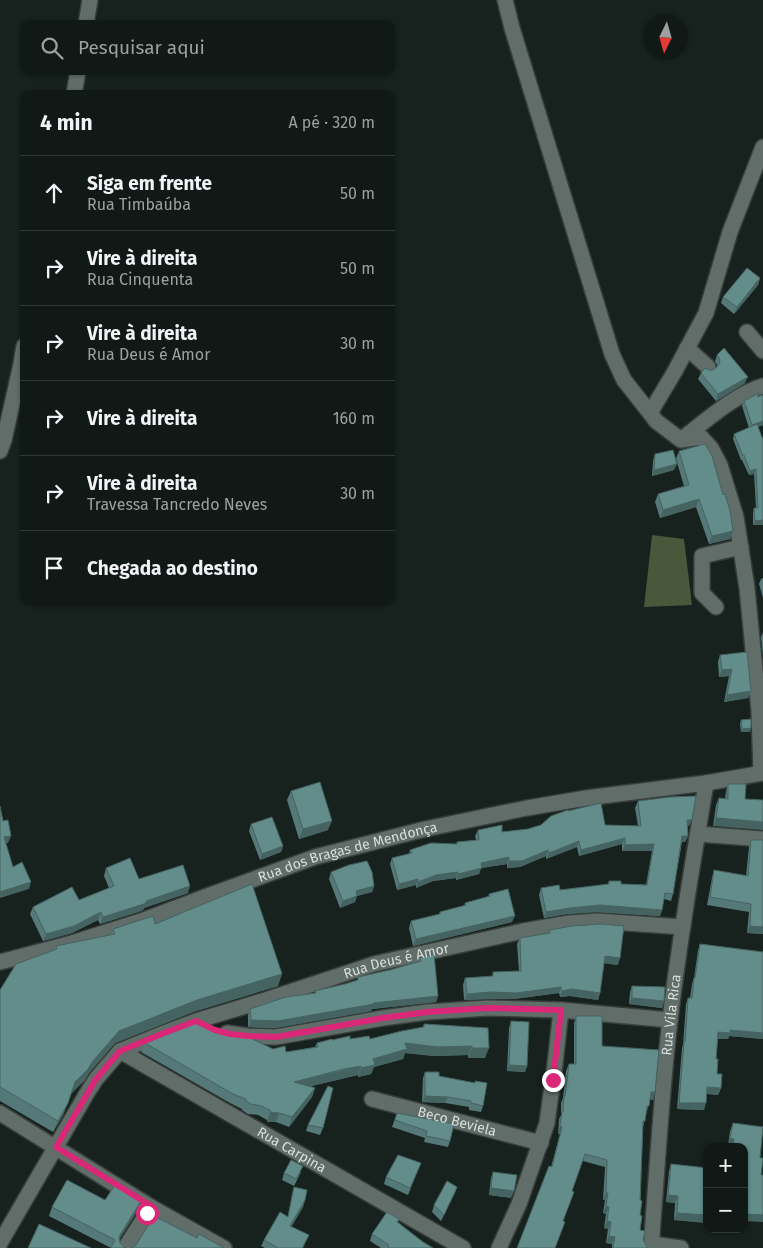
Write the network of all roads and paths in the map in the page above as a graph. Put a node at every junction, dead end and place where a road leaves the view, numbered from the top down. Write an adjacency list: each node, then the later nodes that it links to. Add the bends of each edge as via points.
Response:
1 (90, 0): 3 (street)
2 (505, 0): 13 (street, via 612,354 624,380)
3 (87, 20)
4 (77, 75): 5 (street)
5 (75, 90)
6 (763, 147): 8 (street, via 730,232 706,313)
7 (747, 332): 9 (street)
8 (687, 348): 10 (street); 13 (street)
9 (763, 351)
10 (708, 367)
11 (20, 368): 15 (street)
12 (763, 386): 14 (street, via 751,390)
13 (650, 413): 14 (street)
14 (681, 440): 16 (street, via 701,437 720,465 736,517)
15 (0, 451)
16 (741, 547): 17 (street, via 699,549 702,593); 18 (street, via 748,588)
17 (716, 606)
18 (762, 773): 19 (street, Rua dos Bragas de Mendonça)
19 (706, 783): 20 (street, Rua Vila Rica); 23 (street, Rua dos Bragas de Mendonça, via 527,808 425,829 315,857 141,921)
20 (698, 834): 21 (street); 22 (street, Rua Vila Rica)
21 (763, 839)
22 (683, 927): 25 (street, Rua Vila Rica); 26 (street, Rua Deus é Amor, via 598,921 523,931 374,964)
23 (1, 963)
24 (561, 1010): 25 (street); 26 (street, via 488,1008 427,1012 276,1037 230,1034); 30 (street, via 547,1123)
25 (670, 1020): 34 (street, Rua Vila Rica)
26 (196, 1021): 27 (street, Rua Deus é Amor)
27 (120, 1051): 31 (street, via 96,1079); 37 (street, Rua Carpina)
28 (372, 1099): 30 (street, Beco Beviela)
29 (0, 1113): 31 (street)
30 (541, 1142): 38 (street)
31 (56, 1147): 32 (street); 33 (street)
32 (151, 1206): 35 (street); 36 (street)
33 (0, 1243)
34 (651, 1246): 39 (street)
35 (125, 1248)
36 (224, 1248)
37 (463, 1248)
38 (499, 1248)
39 (681, 1248)

